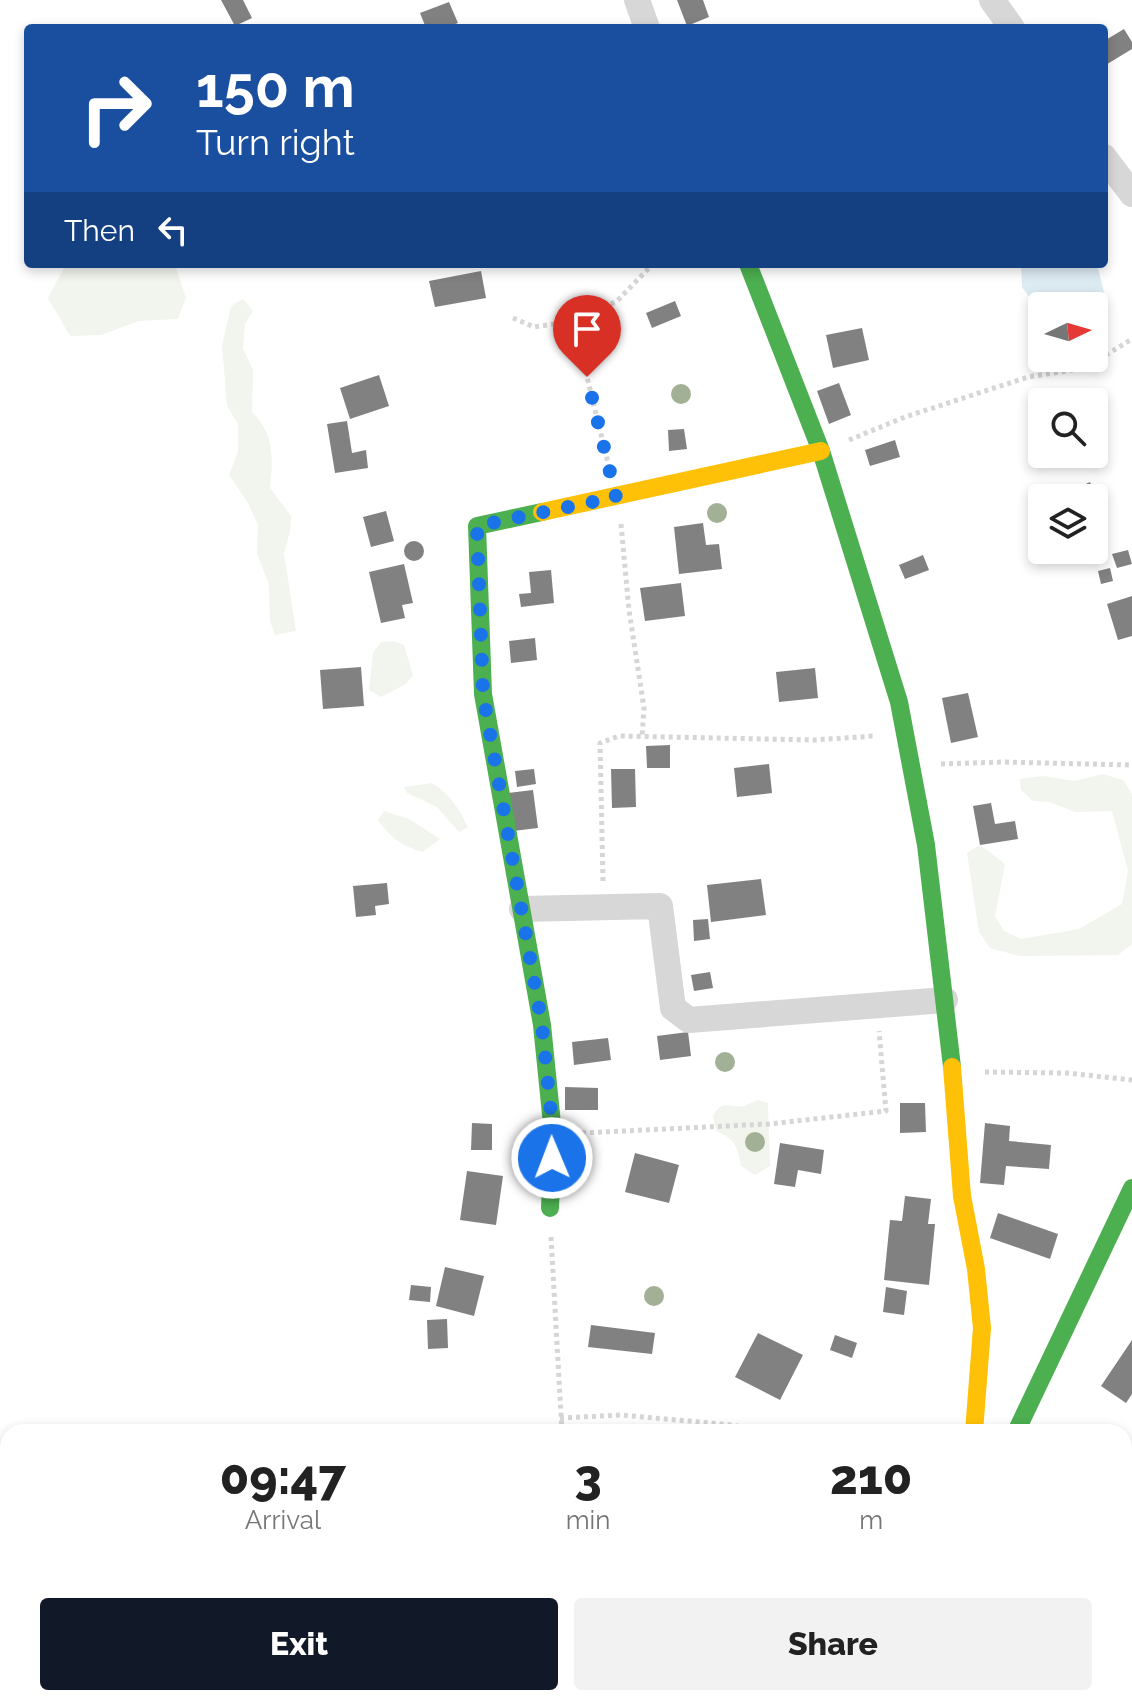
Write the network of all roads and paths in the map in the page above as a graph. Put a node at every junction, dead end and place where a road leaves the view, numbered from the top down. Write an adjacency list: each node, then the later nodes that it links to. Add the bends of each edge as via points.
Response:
1 (637, 0): 3 (street)
2 (992, 0): 4 (street)
3 (646, 24)
4 (1009, 24)
5 (1108, 162): 6 (street)
6 (1132, 194)
7 (649, 268): 9 (path, via 617,301)
8 (750, 268): 12 (street)
9 (587, 315): 10 (path, via 534,327); 13 (path, via 587,377)
10 (513, 318)
11 (1132, 339): 12 (path, via 1085,368 1028,377)
12 (821, 451): 13 (street); 14 (street)
13 (616, 497): 15 (path, via 644,708); 19 (street, via 477,526 483,694)
14 (905, 734): 15 (path, via 815,740); 16 (street)
15 (642, 737): 18 (path, via 619,736 600,743)
16 (911, 765): 17 (path); 20 (street)
17 (1132, 765)
18 (604, 906): 19 (street); 21 (street, via 660,906 673,1008 689,1020)
19 (522, 909): 24 (street)
20 (945, 1000): 21 (street); 22 (street)
21 (877, 1005): 24 (path, via 886,1111 769,1124)
22 (952, 1071): 23 (path); 30 (street, via 962,1196 982,1328)
23 (1132, 1080)
24 (553, 1134): 26 (street)
25 (1132, 1188): 31 (street)
26 (550, 1208): 27 (path)
27 (560, 1418): 28 (path); 29 (path, via 621,1415)
28 (561, 1424)
29 (721, 1424)
30 (975, 1424)
31 (1020, 1424)

